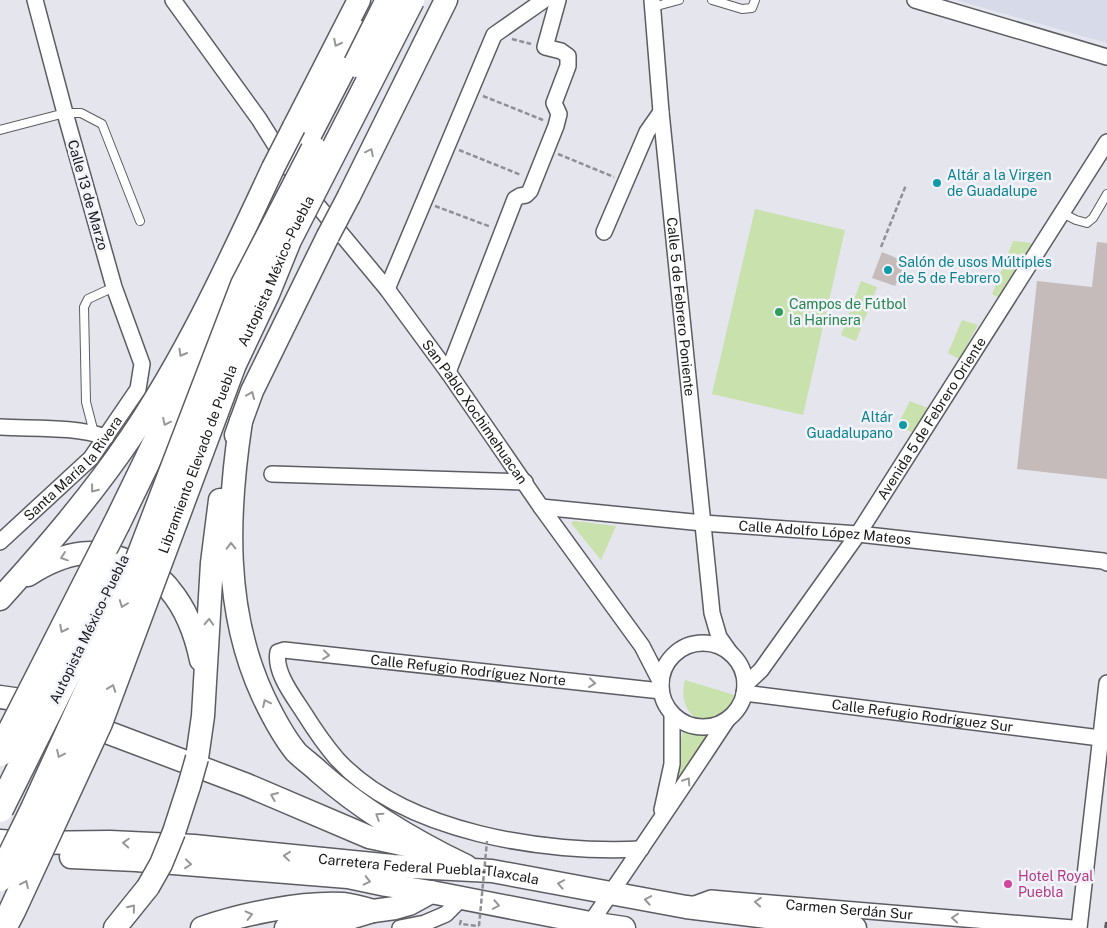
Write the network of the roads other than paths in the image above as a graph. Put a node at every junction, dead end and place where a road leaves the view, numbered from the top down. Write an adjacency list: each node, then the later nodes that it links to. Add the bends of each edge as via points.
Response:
1 (35, 0): 18 (street, Calle 13 de Marzo)
2 (173, 0): 21 (street, San Pablo Xochimehuacan, via 259,119)
3 (359, 0): 21 (main road, one-way to 21, bridge, via 294,126)
4 (377, 0): 21 (highway, Autopista México-Puebla)
5 (390, 0): 64 (highway, Libramiento Elevado de Puebla, one-way to 64, bridge, via 244,285 91,684)
6 (411, 0): 71 (highway, Libramiento Elevado de Puebla, one-way to 6, bridge, via 99,723 233,364 288,240)
7 (419, 0): 38 (highway, Autopista México-Puebla, via 310,209)
8 (446, 0): 30 (main road, one-way to 8, bridge, via 328,236)
9 (544, 0): 27 (street, via 494,36)
10 (558, 0): 28 (street, via 545,46 568,56 568,66 554,103 559,114 556,126 526,196 515,199)
11 (680, 0): 15 (lane)
12 (712, 0): 13 (lane, via 742,9 752,8)
13 (756, 0)
14 (915, 0): 16 (street)
15 (653, 4): 17 (street, Calle 5 de Febrero Poniente)
16 (1107, 57)
17 (661, 112): 25 (street, via 647,132); 37 (street, Calle 5 de Febrero Poniente)
18 (64, 113): 19 (lane); 24 (lane, via 81,113 102,124); 26 (street, Calle 13 de Marzo)
19 (0, 130)
20 (1107, 142): 23 (street, Avenida 5 de Febrero Oriente)
21 (284, 180): 27 (street, San Pablo Xochimehuacan); 33 (main road, one-way to 33, via 131,438); 38 (highway, Autopista México-Puebla, one-way to 38)
22 (1107, 194): 23 (lane, via 1093,218 1087,222)
23 (1062, 213): 39 (street, Avenida 5 de Febrero Oriente)
24 (140, 222)
25 (604, 232)
26 (114, 287): 29 (street, Calle 13 de Marzo, via 142,364); 32 (lane, via 88,299 84,307 86,402)
27 (387, 289): 28 (street, San Pablo Xochimehuacan)
28 (448, 372): 35 (street, San Pablo Xochimehuacan)
29 (138, 389): 32 (street, Santa María la Rivera)
30 (241, 421): 50 (main road, one-way to 30, via 214,538 226,467); 61 (main road, one-way to 30, via 348,795 297,752 276,721 258,685 244,644 232,573 233,484)
31 (0, 428): 32 (street)
32 (100, 435): 33 (street, Santa María la Rivera)
33 (100, 464): 40 (street, Santa María la Rivera); 42 (main road, one-way to 42)
34 (272, 474): 35 (street)
35 (525, 482): 36 (street, San Pablo Xochimehuacan)
36 (541, 507): 37 (street, Calle Adolfo López Mateos); 45 (street, San Pablo Xochimehuacan)
37 (703, 523): 39 (street, Calle Adolfo López Mateos); 43 (street, Calle 5 de Febrero Poniente)
38 (127, 527): 56 (highway, Autopista México-Puebla, one-way to 56, bridge); 57 (highway, Autopista México-Puebla, bridge)
39 (858, 534): 41 (street, Calle Adolfo López Mateos); 51 (street, Avenida 5 de Febrero Oriente)
40 (0, 542)
41 (1107, 563)
42 (7, 591): 50 (main road, one-way to 42, via 199,650 179,602 161,580 130,561 90,552 69,555 32,572)
43 (712, 613): 44 (street, via 706,628); 46 (street, Calle 5 de Febrero Poniente, via 719,637)
44 (691, 644): 46 (street, via 720,646); 47 (street)
45 (642, 646): 47 (street, via 660,654); 49 (street, San Pablo Xochimehuacan)
46 (731, 654): 51 (street, via 740,666)
47 (673, 655): 49 (street, via 663,670)
48 (1107, 683): 55 (street)
49 (661, 687): 53 (street, via 665,704); 60 (street, Calle Refugio Rodríguez Norte, one-way to 49, via 590,849 530,843 447,824 402,806 360,780 337,760 309,721 276,660 278,652 284,650)
50 (205, 688): 72 (main road, one-way to 50, bridge, via 148,887 174,832 197,758)
51 (744, 689): 54 (street, via 738,708); 55 (street, Calle Refugio Rodríguez Sur)
52 (0, 697): 61 (main road, one-way to 52, via 369,837 247,785 20,700)
53 (672, 714): 54 (street, via 686,724 698,727); 58 (street, via 672,764)
54 (727, 720): 58 (street, one-way to 54)
55 (1100, 738): 79 (street)
56 (0, 753)
57 (0, 809)
58 (660, 821): 60 (street)
59 (0, 841): 63 (main road, Carretera Federal Puebla-Tlaxcala, one-way to 59, via 384,865 194,846)
60 (641, 849): 66 (street)
61 (435, 851): 63 (main road)
62 (0, 855): 65 (main road, Carretera Federal Puebla-Tlaxcala, one-way to 65, via 94,857 348,876)
63 (476, 870): 66 (main road, Carretera Federal Puebla-Tlaxcala, one-way to 63)
64 (0, 878)
65 (431, 892): 67 (main road, Carretera Federal Puebla-Tlaxcala); 69 (main road, via 410,904)
66 (609, 893): 68 (main road, Carretera Federal Puebla-Tlaxcala, one-way to 66); 70 (street)
67 (461, 899): 70 (main road, Carretera Federal Puebla-Tlaxcala, one-way to 70); 75 (street, via 446,914)
68 (686, 907): 77 (main road, Carretera Federal Puebla-Tlaxcala); 78 (street, Carmen Serdán Sur, one-way to 68, via 722,898 711,898)
69 (373, 911): 73 (main road, one-way to 69, via 268,910 344,904); 74 (main road, via 343,920)
70 (589, 926): 76 (main road, Carretera Federal Puebla-Tlaxcala)
71 (3, 928)
72 (115, 928)
73 (202, 928)
74 (286, 928)
75 (400, 928)
76 (624, 928)
77 (855, 928)
78 (1073, 928)
79 (1079, 928)

